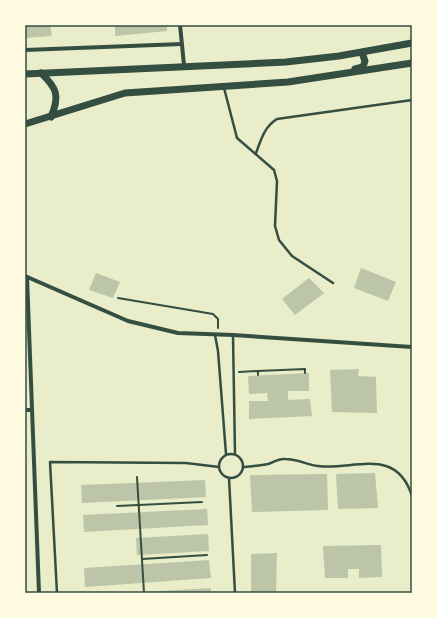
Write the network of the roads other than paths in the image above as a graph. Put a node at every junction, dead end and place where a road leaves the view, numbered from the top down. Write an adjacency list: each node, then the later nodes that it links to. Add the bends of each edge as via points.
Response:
1 (180, 25): 3 (street)
2 (412, 43): 5 (main road)
3 (182, 44): 4 (street); 7 (street)
4 (25, 50)
5 (362, 53): 7 (main road, via 286,62); 10 (main road, via 365,61 363,67)
6 (412, 63): 10 (main road)
7 (184, 66): 8 (main road)
8 (41, 73): 9 (main road); 13 (main road, via 50,81 56,92)
9 (25, 74)
10 (306, 79): 11 (main road)
11 (224, 86): 13 (main road, via 125,94); 15 (lane, via 237,138)
12 (412, 100): 15 (lane, via 277,119 264,131)
13 (51, 117): 14 (main road)
14 (25, 124)
15 (256, 153): 17 (lane, via 274,170 277,181 275,226 279,240 292,256)
16 (26, 277): 18 (street, via 128,321 178,333); 22 (street)
17 (333, 283)
18 (217, 335): 19 (street); 23 (lane)
19 (234, 335): 20 (street); 24 (lane)
20 (412, 347)
21 (25, 410): 22 (street)
22 (32, 410): 29 (street)
23 (226, 454): 24 (lane); 25 (lane, via 220,459)
24 (235, 454): 26 (lane, via 242,459)
25 (219, 467): 27 (lane, via 222,474); 30 (lane, via 186,463 50,462)
26 (244, 467): 27 (lane, via 240,474); 28 (lane, via 267,464 283,458 301,460 317,466 376,463 401,475)
27 (229, 478): 31 (lane)
28 (412, 496)
29 (39, 593)
30 (57, 593)
31 (235, 593)

